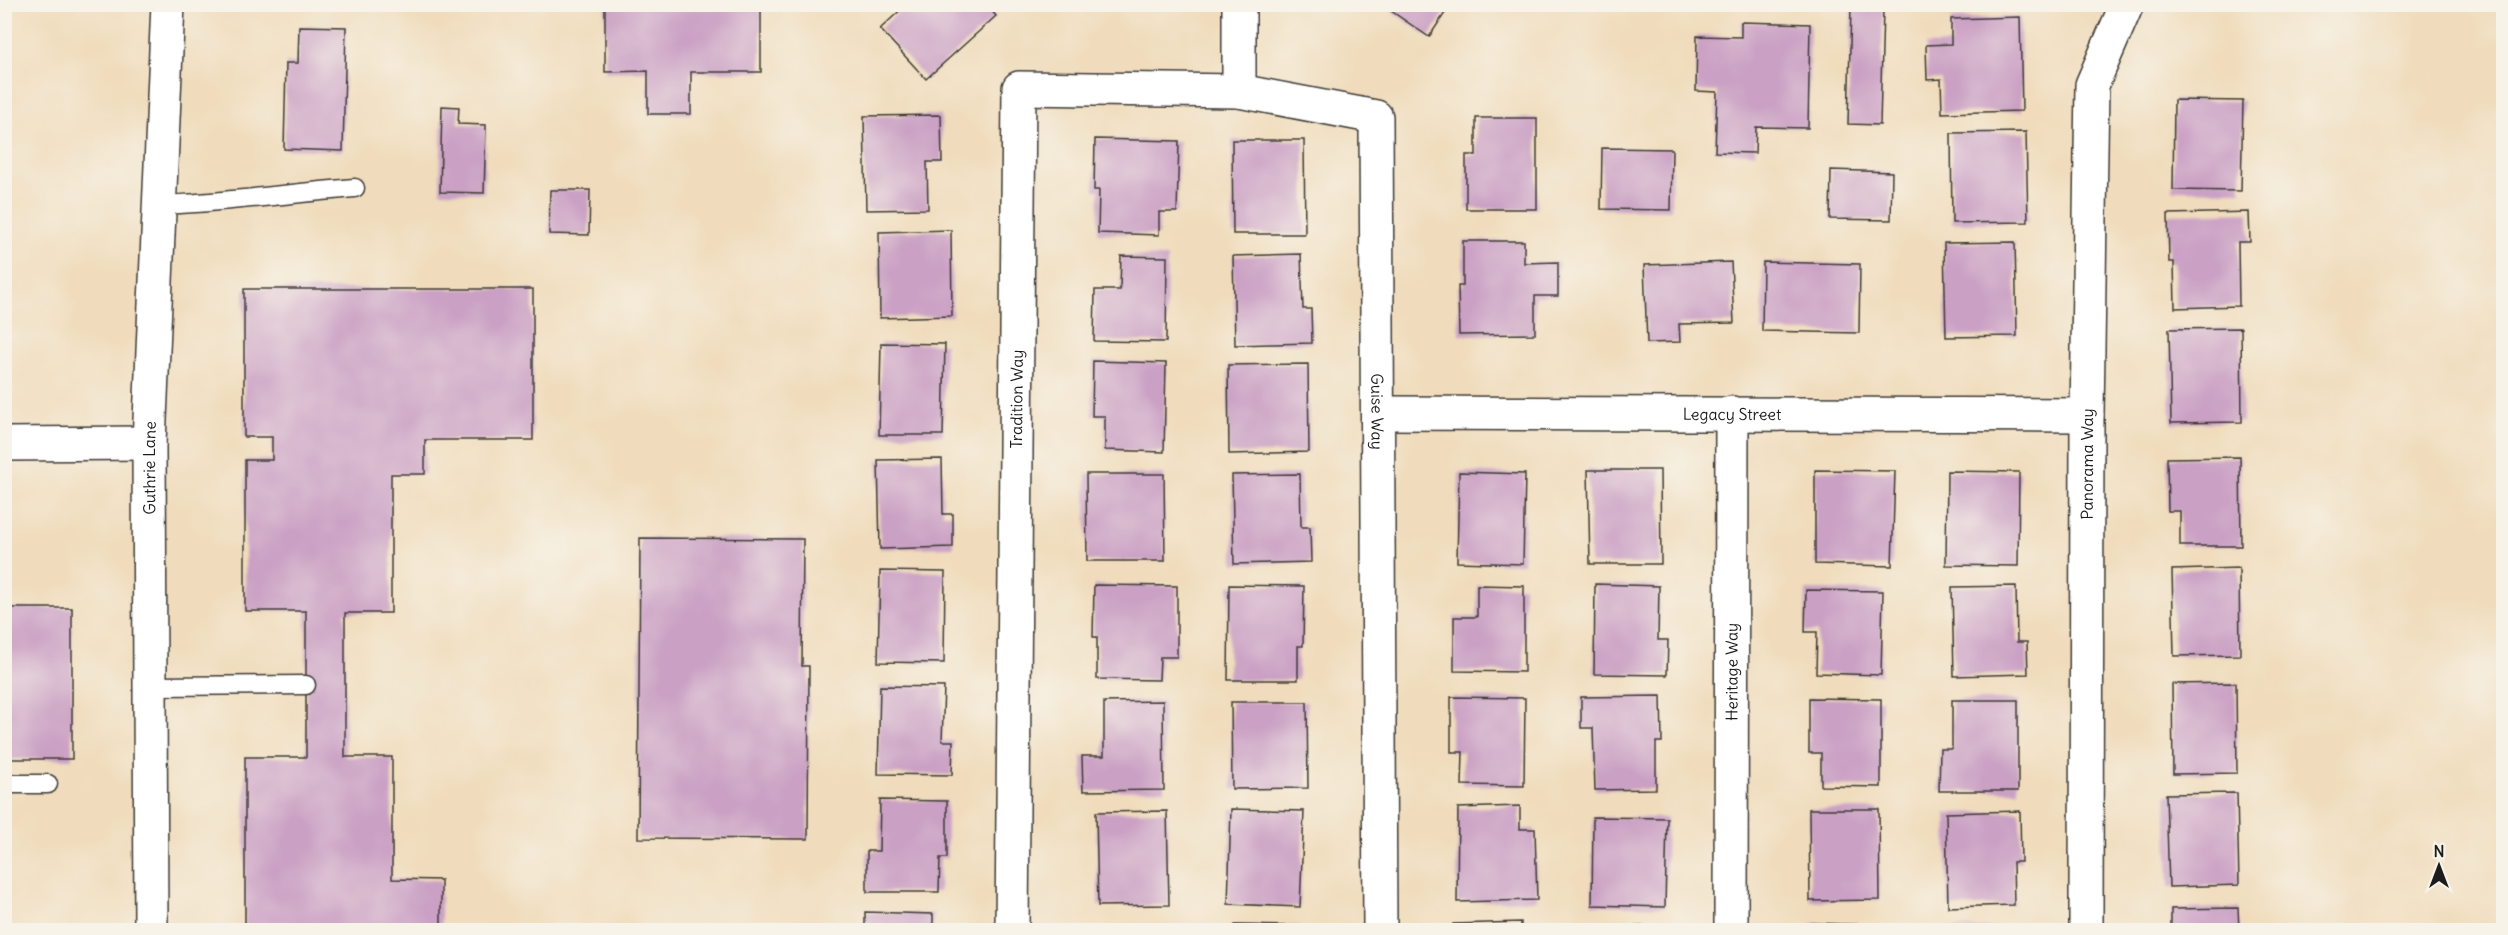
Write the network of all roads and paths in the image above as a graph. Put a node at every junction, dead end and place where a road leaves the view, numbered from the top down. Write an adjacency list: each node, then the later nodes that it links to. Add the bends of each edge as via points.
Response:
1 (168, 4): 6 (street, Guthrie Lane)
2 (1239, 4): 4 (street)
3 (2127, 4): 9 (street, Panorama Way, via 2092,85)
4 (1239, 91): 7 (street, Guise Way, via 1376,117); 17 (street, Tradition Way, via 1019,88)
5 (355, 188): 6 (lane)
6 (160, 205): 10 (street, Guthrie Lane)
7 (1378, 413): 8 (street, Legacy Street); 18 (street, Guise Way)
8 (1732, 413): 9 (street, Legacy Street); 19 (street, Heritage Way)
9 (2087, 415): 20 (street, Panorama Way)
10 (149, 443): 11 (street); 13 (street, Guthrie Lane)
11 (4, 444)
12 (306, 685): 13 (lane)
13 (150, 686): 16 (street, Guthrie Lane)
14 (4, 784): 15 (lane)
15 (48, 784)
16 (151, 930)
17 (1012, 930)
18 (1380, 930)
19 (1731, 930)
20 (2086, 930)

